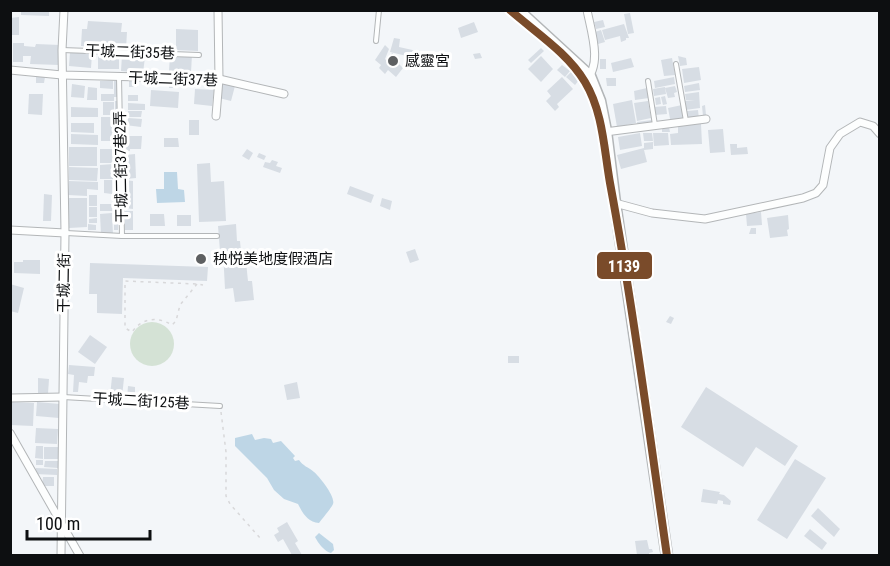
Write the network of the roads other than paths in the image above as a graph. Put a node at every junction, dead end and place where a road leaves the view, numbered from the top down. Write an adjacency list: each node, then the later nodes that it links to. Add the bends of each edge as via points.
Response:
1 (64, 10): 8 (street, 干城二街)
2 (218, 10): 14 (street)
3 (379, 10): 7 (lane)
4 (509, 10): 15 (main road)
5 (518, 10): 15 (main road)
6 (587, 10): 15 (street, via 595,57)
7 (376, 42)
8 (62, 50): 9 (lane, 干城二街35巷); 12 (street, 干城二街)
9 (199, 55)
10 (676, 64): 20 (lane)
11 (10, 70): 12 (street, 干城二街37巷)
12 (62, 75): 13 (street, 干城二街37巷); 26 (street, 干城二街)
13 (119, 77): 14 (street, 干城二街37巷); 27 (lane, 干城二街37巷2弄)
14 (219, 79): 17 (street, 干城二街37巷); 18 (street)
15 (588, 79): 22 (main road, via 600,101)
16 (648, 81): 21 (lane)
17 (284, 94)
18 (216, 116)
19 (706, 119): 20 (street)
20 (686, 122): 21 (street)
21 (655, 126): 22 (street)
22 (604, 132): 24 (main road)
23 (879, 134): 24 (street, via 873,126 860,122 840,134 830,148 823,185 803,198 705,219 652,213)
24 (615, 203): 36 (main road)
25 (10, 230): 26 (street)
26 (64, 233): 27 (lane, 干城二街37巷2弄); 29 (street, 干城二街)
27 (122, 236): 28 (lane)
28 (217, 236)
29 (63, 397): 30 (street); 31 (lane, 干城二街125巷); 33 (street, 干城二街)
30 (10, 398)
31 (219, 406)
32 (10, 433): 33 (street)
33 (61, 523): 34 (street, 干城二街); 35 (street)
34 (62, 555)
35 (80, 555)
36 (667, 555)

